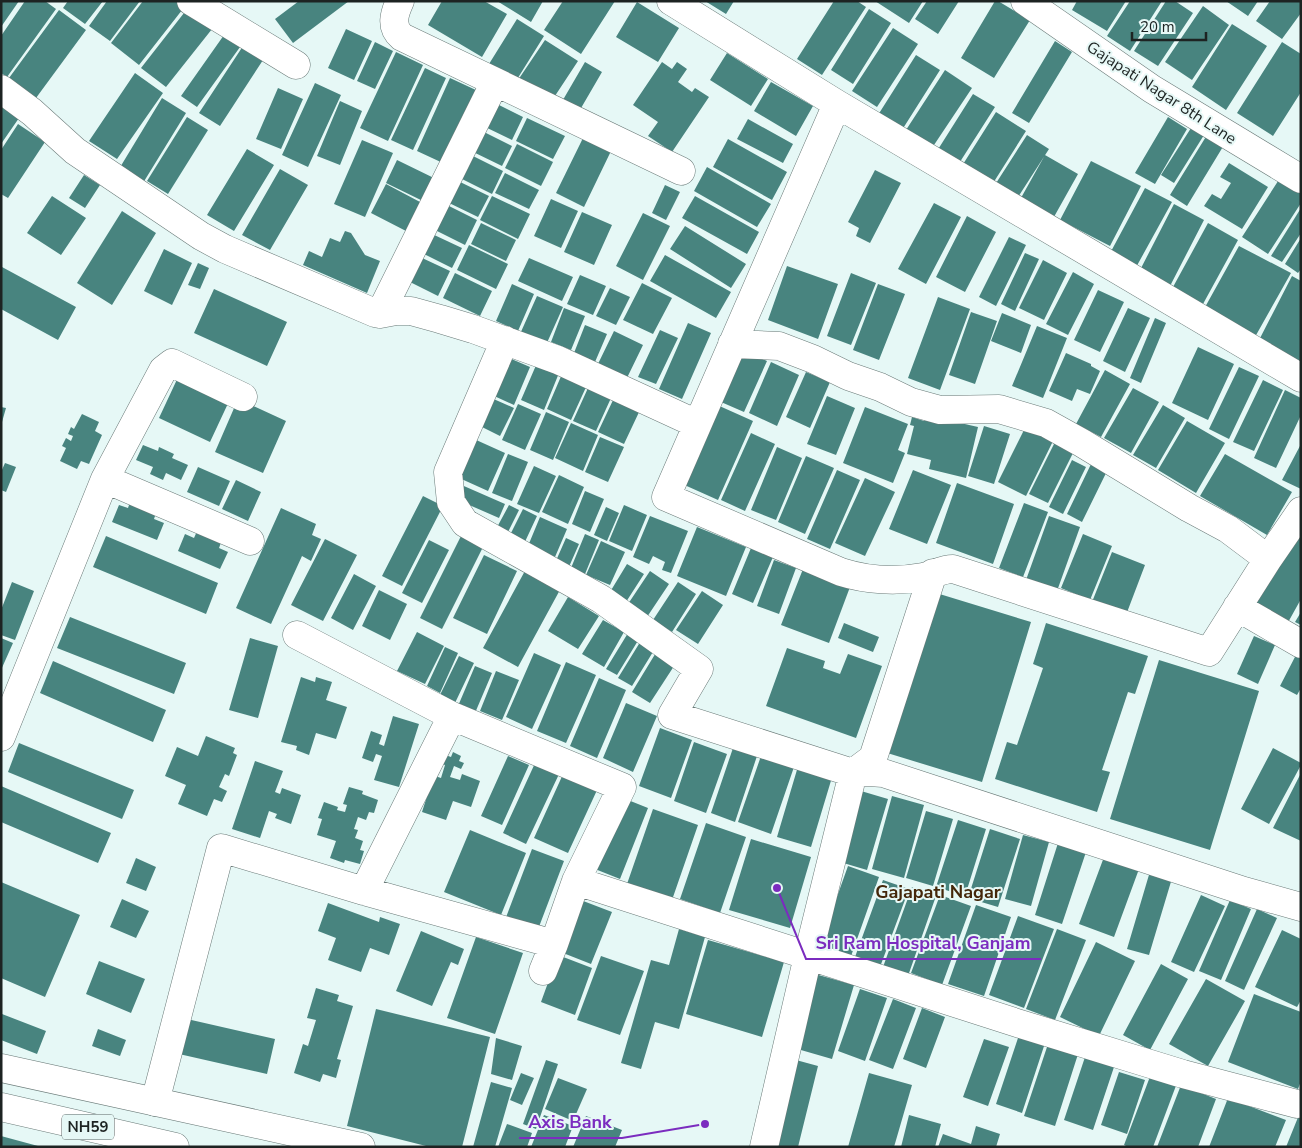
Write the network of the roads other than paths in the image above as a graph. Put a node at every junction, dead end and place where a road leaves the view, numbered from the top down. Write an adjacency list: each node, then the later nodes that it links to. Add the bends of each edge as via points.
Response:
1 (191, 1): 5 (main road)
2 (400, 1): 6 (main road, via 394,15 397,33)
3 (671, 1): 8 (main road)
4 (1025, 1): 10 (main road, Gajapati Nagar 8th Lane, via 1152,89)
5 (296, 65)
6 (495, 82): 9 (main road); 11 (main road)
7 (1, 89): 11 (main road, via 76,151 201,236)
8 (837, 104): 13 (main road); 14 (main road)
9 (681, 171)
10 (1301, 179)
11 (380, 314): 12 (main road, via 396,310 418,313)
12 (505, 340): 16 (main road, via 558,360); 27 (main road, via 448,472 451,502 465,522 601,599 698,669 672,715)
13 (732, 344): 16 (main road); 20 (main road, via 779,346 911,402 940,410 999,409 1046,423 1228,529)
14 (1301, 378)
15 (244, 396): 17 (main road, via 172,363 163,370)
16 (697, 424): 21 (main road, via 666,497 852,575 908,579)
17 (105, 479): 19 (main road); 26 (main road)
18 (1301, 511): 20 (main road)
19 (250, 540)
20 (1268, 559): 22 (main road)
21 (933, 574): 22 (main road, via 953,569 1209,652); 27 (main road, via 873,758)
22 (1237, 608): 24 (main road)
23 (297, 635): 25 (main road)
24 (1301, 644)
25 (452, 716): 28 (main road, via 622,787); 29 (main road)
26 (1, 738)
27 (853, 773): 30 (main road, via 883,773 1244,891); 32 (main road)
28 (576, 880): 31 (main road); 32 (main road)
29 (364, 891): 31 (main road); 35 (main road, via 221,848)
30 (1301, 906)
31 (554, 944): 33 (main road)
32 (808, 956): 36 (main road, via 1076,1042); 40 (main road)
33 (543, 970)
34 (1, 1068): 35 (main road)
35 (155, 1102): 39 (main road)
36 (1297, 1104)
37 (1, 1107): 38 (main road, NH59)
38 (175, 1147)
39 (361, 1147)
40 (764, 1147)

